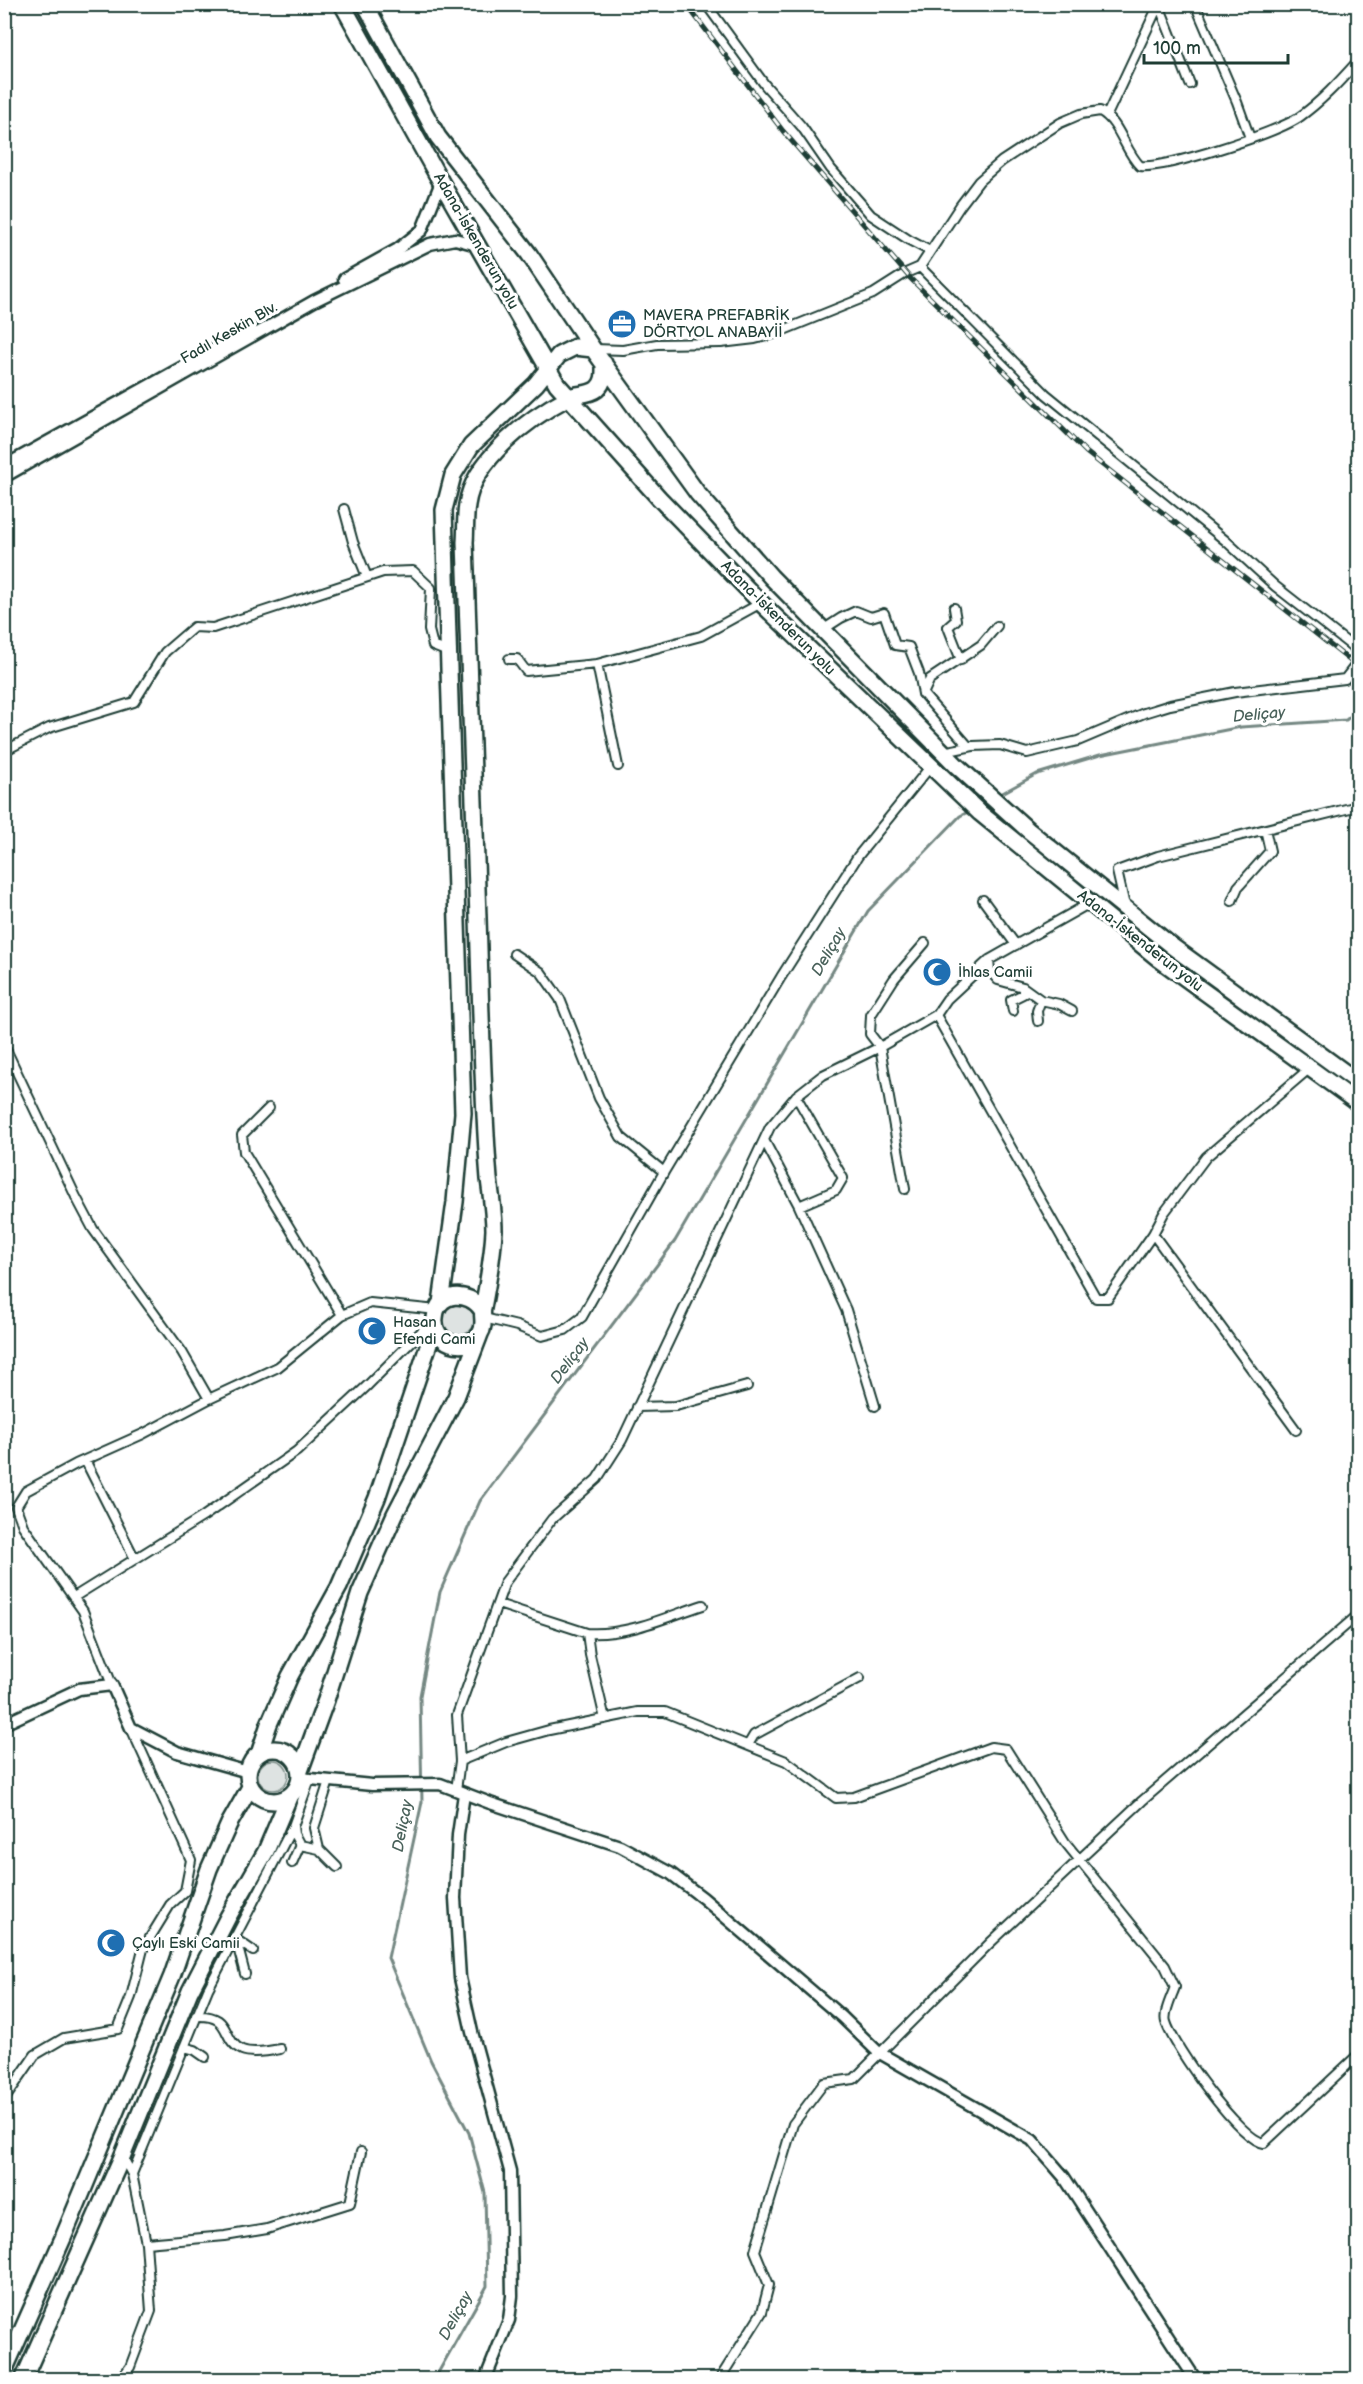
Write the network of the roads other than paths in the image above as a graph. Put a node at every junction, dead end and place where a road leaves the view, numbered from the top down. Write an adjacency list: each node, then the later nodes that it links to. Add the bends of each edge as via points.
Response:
1 (342, 4): 10 (highway, Adana-İskenderun yolu)
2 (364, 4): 14 (highway, Adana-İskenderun yolu, via 438,138 529,254)
3 (706, 4): 12 (street, via 765,85 871,215)
4 (1195, 4): 9 (street)
5 (1159, 5): 7 (street); 8 (street)
6 (1359, 61): 9 (street, via 1295,120)
7 (1190, 84)
8 (1107, 115): 9 (street, via 1140,166 1158,166); 12 (street, via 1089,111 1060,123 1002,161 960,206)
9 (1250, 138)
10 (441, 182): 11 (highway, Adana-İskenderun yolu); 18 (street, Fadıl Keskin Blv., via 422,230 398,249)
11 (477, 245): 16 (highway, Adana-İskenderun yolu); 19 (street, Fadıl Keskin Blv., via 455,239 430,243 314,301)
12 (930, 251): 13 (street)
13 (920, 267): 14 (street, via 873,294 755,339); 26 (street, via 1055,401)
14 (593, 349): 15 (highway, Adana-İskenderun yolu); 16 (highway, via 575,347 559,355)
15 (604, 363): 17 (highway, via 604,379 599,388); 25 (highway, Adana-İskenderun yolu, via 698,494 771,577)
16 (550, 369): 17 (highway, Adana-İskenderun yolu, via 557,384); 27 (highway, via 471,446 453,475 444,510)
17 (570, 396): 22 (highway, Adana-İskenderun yolu, via 659,498); 67 (highway, via 526,424 489,458 475,479 467,504 465,542 479,956 494,1229)
18 (4, 466)
19 (4, 477)
20 (344, 509): 21 (street)
21 (367, 577): 27 (street, via 413,571 431,588 429,630 433,646); 34 (street, via 213,628 194,627 165,652 134,702 49,728)
22 (761, 603): 31 (street, via 701,636); 37 (highway, Adana-İskenderun yolu)
23 (954, 608): 29 (street, via 956,620 948,627)
24 (997, 626): 29 (street)
25 (824, 629): 32 (street, via 856,611 871,617 884,613 896,645 909,647); 35 (highway, Adana-İskenderun yolu)
26 (1359, 651)
27 (448, 652): 66 (highway, via 463,1113 455,1202)
28 (509, 659): 31 (street, via 517,659 526,671)
29 (961, 660): 32 (street, via 930,679)
30 (1359, 662): 33 (street, via 1345,679 1235,692 1170,705 1051,748 1027,753 1000,745)
31 (597, 664): 36 (street)
32 (923, 694): 33 (street)
33 (969, 747): 35 (street)
34 (4, 751)
35 (943, 752): 43 (highway, Adana-İskenderun yolu, via 1028,830)
36 (618, 766)
37 (930, 767): 42 (highway, Adana-İskenderun yolu); 62 (street, via 858,856)
38 (1359, 806): 39 (street)
39 (1265, 829): 41 (street, via 1270,850 1238,887); 43 (street, via 1158,856 1117,871)
40 (982, 900): 45 (street)
41 (1232, 901)
42 (1090, 903): 45 (street); 56 (highway, Adana-İskenderun yolu, via 1159,959)
43 (1125, 907): 57 (highway, Adana-İskenderun yolu, via 1173,947)
44 (925, 943): 55 (street, via 894,979 871,1015 870,1034)
45 (1016, 945): 47 (street)
46 (514, 954): 62 (street, via 541,972 560,999 599,1098 621,1137)
47 (989, 960): 48 (street, via 990,971 998,980); 52 (street, via 947,999)
48 (1023, 987): 49 (street); 50 (street, via 1023,994 1011,1000)
49 (1041, 1000): 51 (street); 53 (street)
50 (1013, 1011)
51 (1072, 1011)
52 (936, 1015): 55 (street); 65 (street, via 1096,1298 1108,1298)
53 (1038, 1021)
54 (4, 1045): 71 (street, via 93,1229 182,1352)
55 (880, 1047): 58 (street, via 823,1075); 63 (street)
56 (1310, 1068): 59 (highway, Adana-İskenderun yolu); 65 (street, via 1206,1157)
57 (1359, 1082)
58 (796, 1096): 61 (street); 64 (street, via 843,1178 836,1190)
59 (1359, 1103)
60 (269, 1108): 68 (street, via 242,1135 244,1152)
61 (764, 1140): 64 (street); 73 (street)
62 (664, 1172): 67 (street, via 582,1317 565,1330 542,1336)
63 (905, 1189)
64 (799, 1206): 72 (street, via 846,1310)
65 (1153, 1234): 74 (street)
66 (437, 1314): 67 (highway, via 455,1296 464,1296 478,1304); 68 (street, via 370,1303); 69 (highway, via 438,1334 451,1344 467,1344); 76 (street, via 297,1451); 88 (highway, via 377,1498 339,1587 290,1676)
67 (483, 1314): 69 (highway)
68 (342, 1315): 71 (street, via 278,1367)
69 (480, 1334): 90 (highway, via 456,1397 395,1514 360,1593)
70 (747, 1386): 73 (street, via 676,1406)
71 (209, 1399): 75 (street)
72 (875, 1406)
73 (637, 1407): 78 (street, via 597,1479 552,1519 505,1582)
74 (1296, 1430)
75 (85, 1460): 76 (street); 77 (street, via 26,1491 16,1507 23,1526)
76 (135, 1559): 77 (street)
77 (74, 1597): 83 (street)
78 (498, 1604): 81 (street); 89 (street, via 457,1715)
79 (703, 1605): 81 (street, via 626,1630)
80 (1359, 1615): 98 (street)
81 (587, 1633): 84 (street)
82 (860, 1678): 87 (street, via 754,1735)
83 (112, 1685): 85 (street, via 79,1689); 86 (street)
84 (605, 1719): 87 (street, via 638,1712 665,1712); 89 (street, via 506,1742)
85 (4, 1724)
86 (131, 1728): 91 (street, via 177,1752); 110 (street, via 191,1860 185,1891 170,1905 143,1949 118,2029 64,2038 35,2055)
87 (748, 1745): 98 (street, via 786,1761 836,1798 854,1797 991,1747 1006,1749)
88 (259, 1754): 90 (highway, via 281,1750 294,1757); 91 (highway, via 253,1759)
89 (460, 1761): 93 (street)
90 (304, 1776): 92 (street); 94 (highway); 95 (street)
91 (249, 1780): 94 (highway, via 254,1793 267,1801); 115 (highway, via 209,1869 172,1976)
92 (329, 1781): 93 (street, via 441,1784); 97 (street, via 314,1828)
93 (460, 1792): 107 (street, via 620,1846 670,1873 712,1905); 118 (street, via 455,1898 460,1978 510,2171 511,2304 509,2319)
94 (289, 1797): 112 (highway, via 266,1851 190,1991)
95 (293, 1826): 96 (street); 101 (street)
96 (300, 1845): 97 (street); 99 (street)
97 (319, 1849): 100 (street)
98 (1080, 1859): 107 (street); 108 (street, via 1165,1966 1175,1987 1165,2019 1174,2041 1233,2122 1256,2142 1264,2143)
99 (292, 1863)
100 (337, 1867)
101 (236, 1938): 102 (street); 103 (street); 104 (street)
102 (253, 1952)
103 (245, 1974)
104 (196, 2016): 105 (street); 106 (street, via 209,2015 220,2021 242,2050)
105 (184, 2047): 109 (street); 113 (street)
106 (280, 2049)
107 (878, 2052): 119 (street, via 854,2079 824,2083 793,2124 755,2251 769,2284 762,2312); 120 (street, via 1032,2140 1064,2177)
108 (1359, 2055)
109 (205, 2057)
110 (4, 2100)
111 (361, 2152): 114 (street, via 350,2204 267,2229)
112 (122, 2157): 113 (street); 116 (highway)
113 (132, 2174): 114 (street)
114 (146, 2243): 117 (street, via 151,2311 130,2367)
115 (4, 2371)
116 (23, 2379)
117 (120, 2379)
118 (484, 2379)
119 (719, 2379)
120 (1196, 2379)

